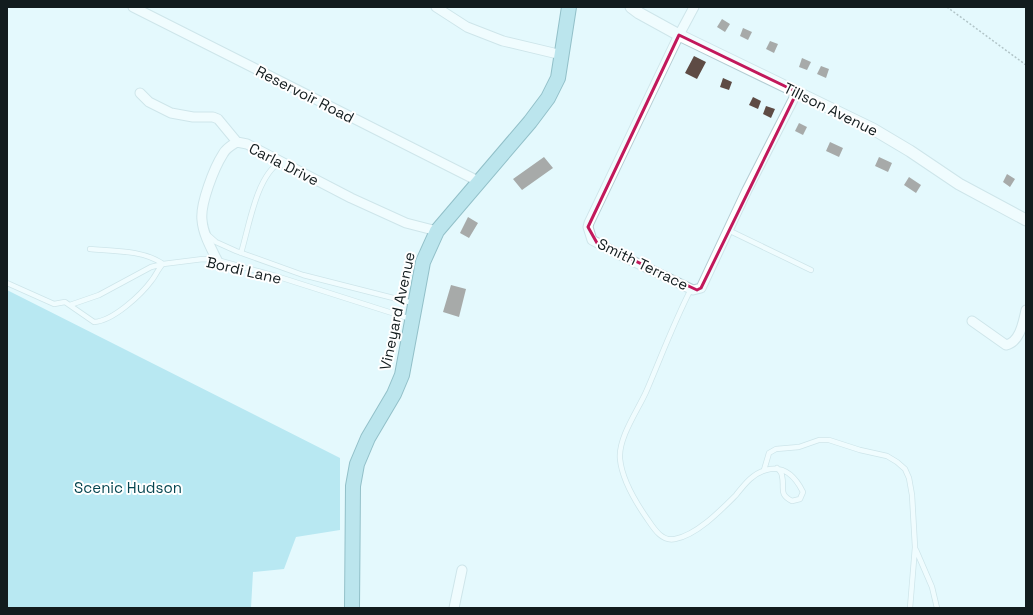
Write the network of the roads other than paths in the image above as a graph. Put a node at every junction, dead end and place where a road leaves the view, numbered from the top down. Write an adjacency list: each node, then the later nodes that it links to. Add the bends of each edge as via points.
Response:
1 (133, 7): 12 (street, Reservoir Road)
2 (436, 7): 7 (street, via 467,27 503,41)
3 (569, 7): 7 (main road, Vineyard Avenue)
4 (630, 7): 6 (street, Tillson Avenue)
5 (694, 7): 6 (street, Smith Terrace)
6 (679, 35): 8 (street, Tillson Avenue); 23 (street, Smith Terrace, via 588,227 592,240)
7 (562, 55): 12 (main road, Vineyard Avenue, via 558,78 548,98)
8 (797, 92): 13 (street, Tillson Avenue, via 892,140 959,184); 14 (street, Smith Terrace)
9 (140, 94): 10 (street, Carla Drive, via 149,102 171,113 218,119)
10 (237, 142): 11 (street, Carla Drive, via 247,144); 16 (street, via 223,154 206,192 202,208)
11 (280, 162): 15 (street, Carla Drive, via 406,223); 18 (lane, via 273,166 260,191)
12 (478, 182): 15 (main road, Vineyard Avenue)
13 (1026, 220)
14 (728, 230): 21 (lane); 23 (street, Smith Terrace, via 701,288)
15 (437, 231): 24 (main road, Vineyard Avenue, via 422,262)
16 (205, 233): 18 (lane, via 216,242); 19 (street)
17 (90, 249): 20 (lane, via 138,255)
18 (241, 253): 24 (lane, via 303,275)
19 (217, 260): 20 (lane, Bordi Lane, via 203,259); 27 (lane, Bordi Lane)
20 (163, 264): 25 (lane, Bordi Lane, via 151,267 99,295); 25 (lane, via 140,294 112,316 94,322)
21 (811, 270)
22 (7, 283): 25 (lane, via 54,304 65,302)
23 (691, 289): 30 (lane, via 625,434 620,458 624,476 656,531 666,539 673,540 701,526 721,510 751,478)
24 (415, 303): 27 (main road, Vineyard Avenue)
25 (70, 305)
26 (1026, 310): 28 (street, via 1017,339 1011,344 1006,345)
27 (412, 319): 33 (main road, Vineyard Avenue, via 400,381 368,438 357,464 353,486)
28 (972, 321)
29 (777, 468): 29 (lane, via 790,474 798,482 803,492 800,499 792,501 787,498 781,489 782,476); 30 (lane)
30 (764, 470): 31 (lane, via 772,451 799,447 819,440 829,440 887,456 905,469 909,478)
31 (915, 547): 35 (lane); 36 (lane, via 932,587)
32 (462, 570): 34 (street)
33 (352, 608)
34 (454, 608)
35 (910, 608)
36 (937, 608)

